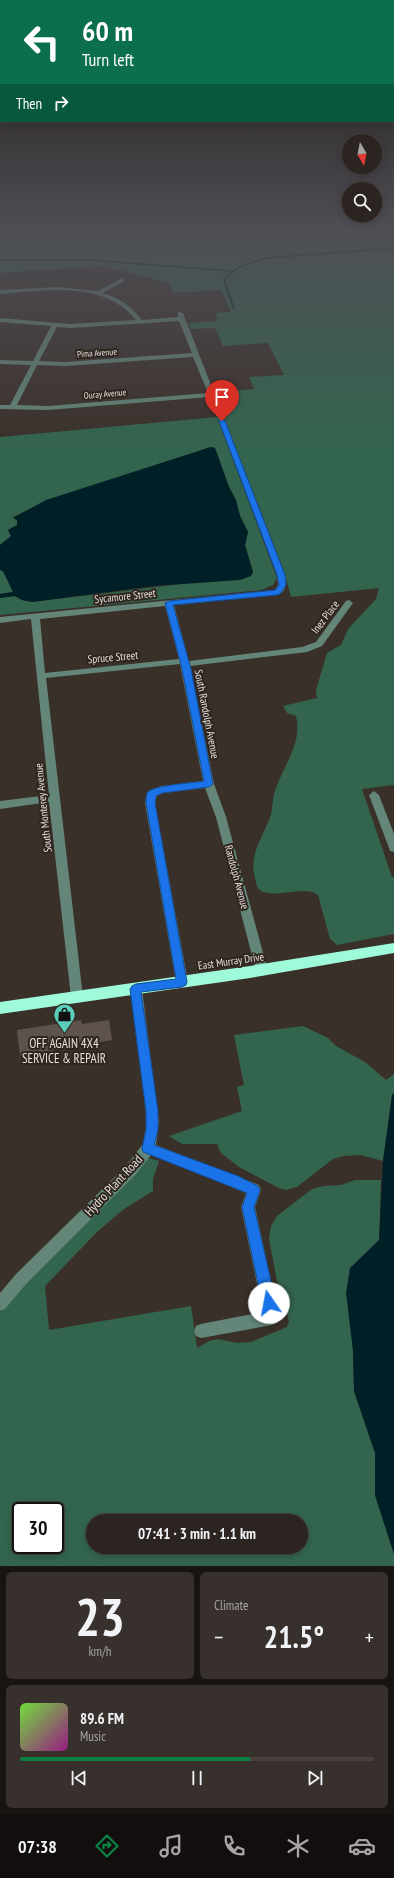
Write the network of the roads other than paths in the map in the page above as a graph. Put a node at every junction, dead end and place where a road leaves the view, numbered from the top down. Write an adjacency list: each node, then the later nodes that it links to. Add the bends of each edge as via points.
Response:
1 (128, 305): 3 (street)
2 (0, 320): 4 (street)
3 (141, 322): 4 (street); 5 (street, via 180,316)
4 (54, 326): 7 (street)
5 (195, 355): 7 (street, Pima Avenue, via 90,363); 8 (street)
6 (0, 362): 7 (street, Pima Avenue)
7 (34, 364): 10 (street)
8 (212, 395): 10 (street, Ouray Avenue); 11 (street, Sycamore Street, via 281,575 282,585 277,592)
9 (0, 407): 10 (street, Ouray Avenue)
10 (12, 408)
11 (169, 603): 13 (street, Sycamore Street); 16 (street, South Randolph Avenue)
12 (349, 603): 15 (street, Inez Place)
13 (36, 616): 14 (street, Sycamore Street); 17 (street, South Monterey Avenue)
14 (0, 620)
15 (319, 644): 16 (street, Spruce Street, via 304,650)
16 (185, 662): 17 (street, Spruce Street); 18 (street, South Randolph Avenue)
17 (42, 676): 20 (street, South Monterey Avenue)
18 (209, 784): 24 (street, Randolph Avenue, via 221,817); 25 (street, via 161,790 152,794 150,803)
19 (374, 795): 22 (street)
20 (54, 798): 21 (street); 27 (street, South Monterey Avenue)
21 (0, 805)
22 (394, 848)
23 (394, 948): 24 (highway, East Murray Drive)
24 (262, 971): 25 (highway, East Murray Drive)
25 (182, 982): 26 (highway, East Murray Drive)
26 (136, 989): 27 (highway, East Murray Drive); 29 (street, Hydro Plant Road, via 152,1111 152,1130)
27 (78, 997): 28 (highway, East Murray Drive)
28 (0, 1008)
29 (148, 1148): 30 (street, Hydro Plant Road, via 131,1170 21,1279); 31 (street, via 254,1190 248,1207 272,1318)
30 (0, 1304)
31 (201, 1331)

